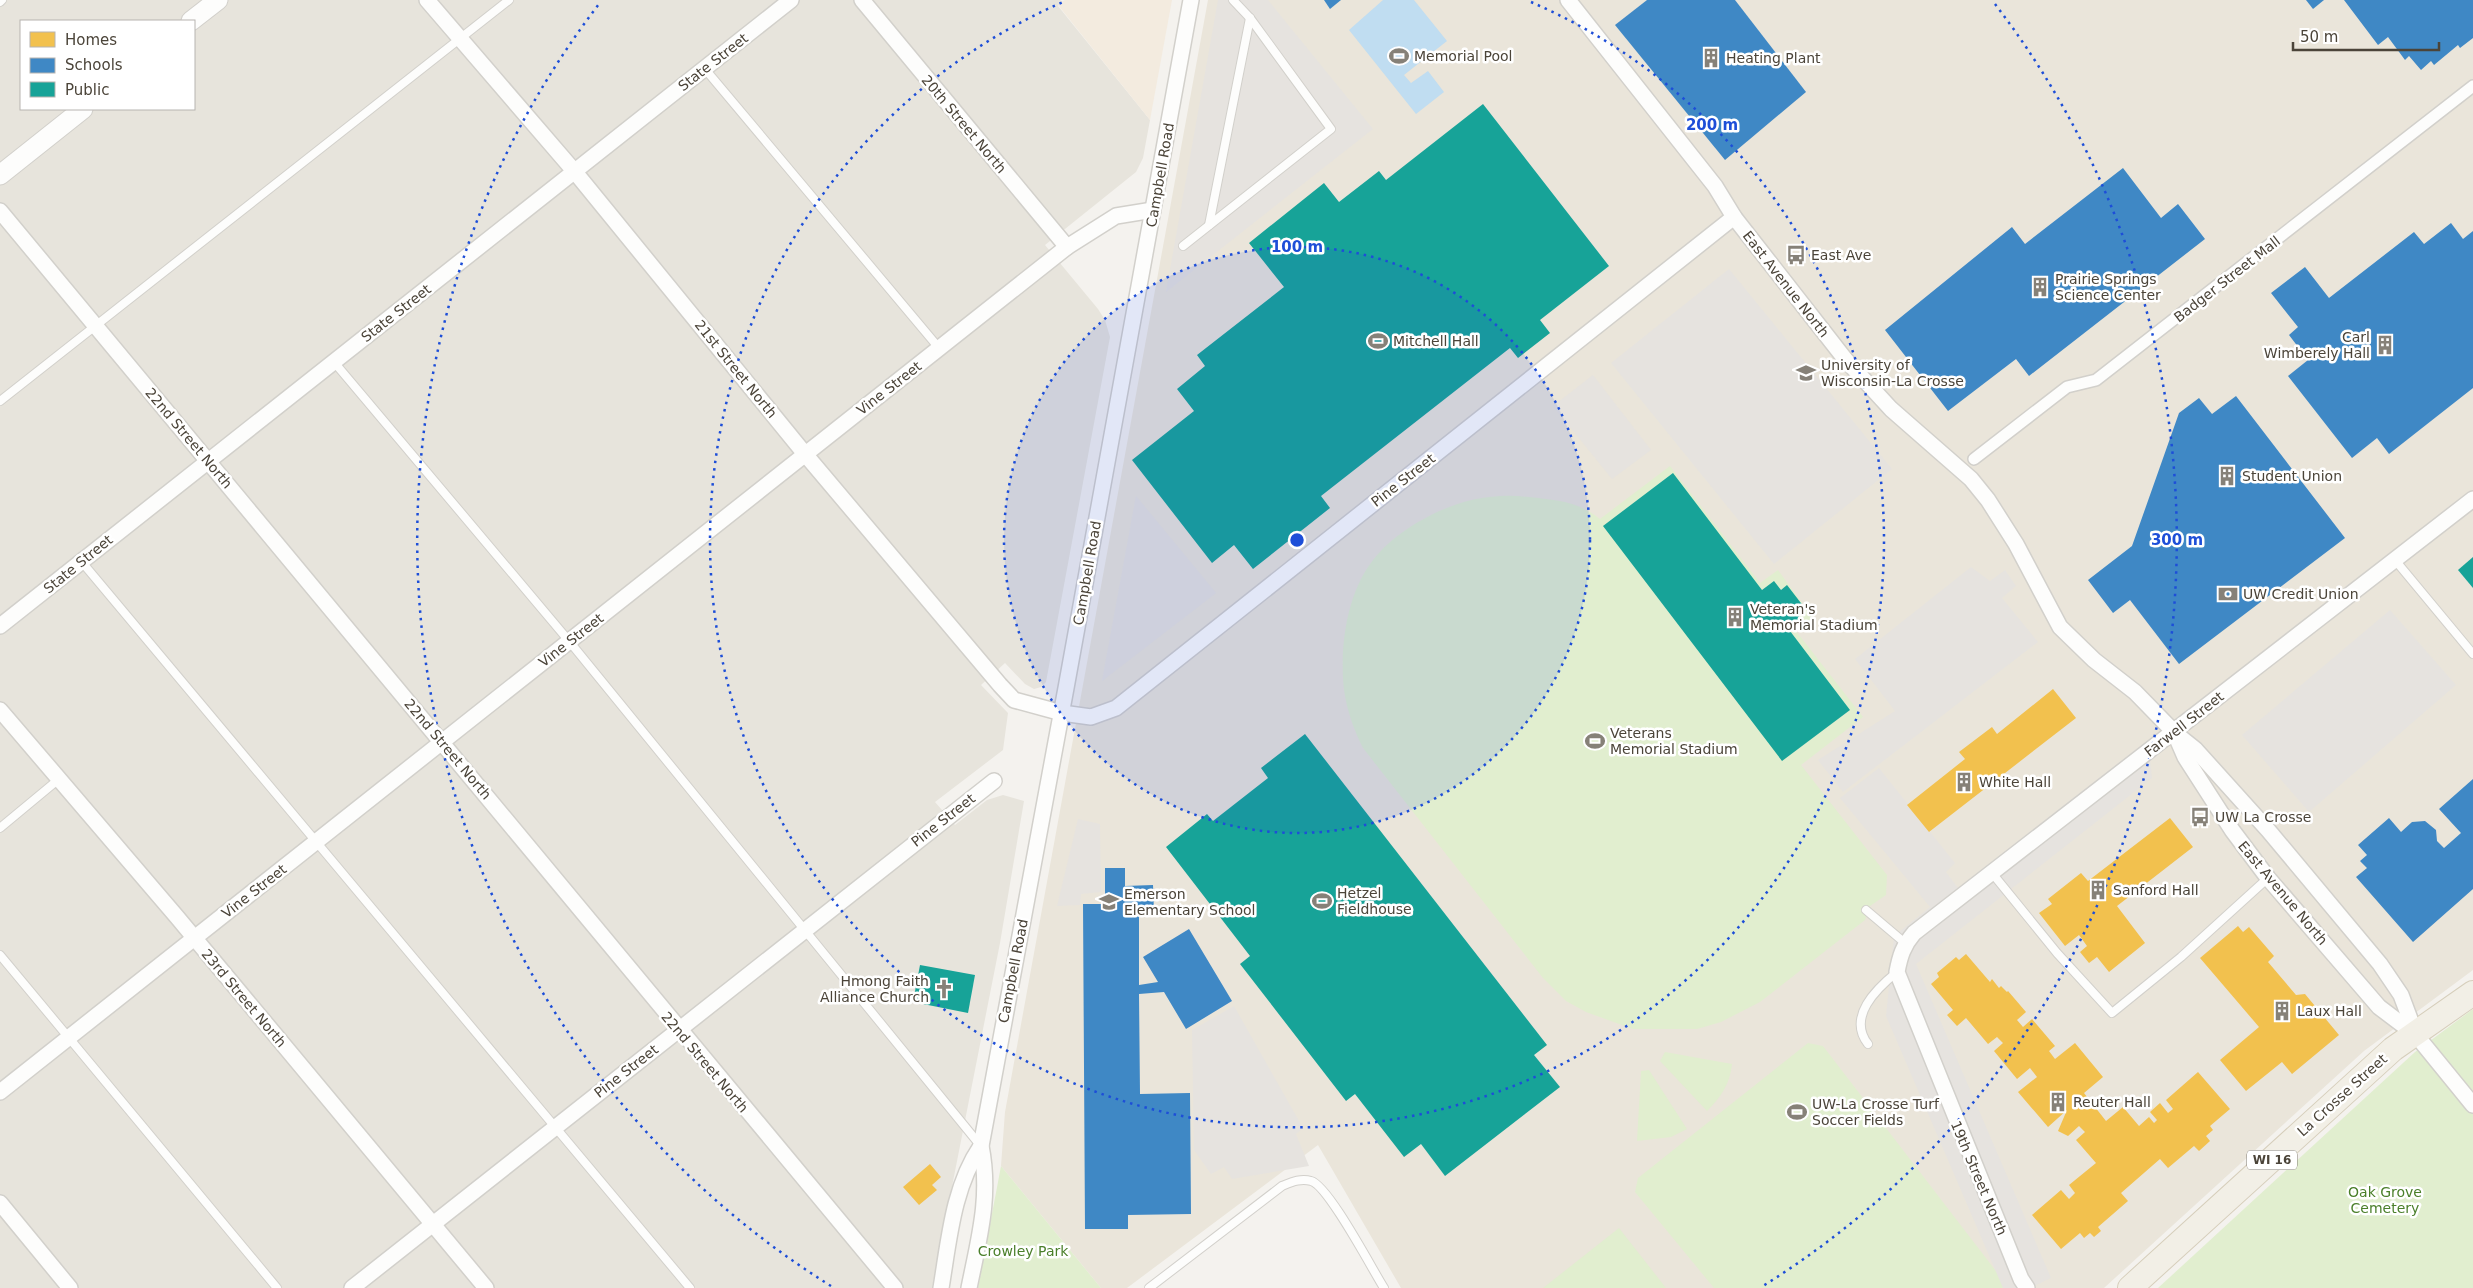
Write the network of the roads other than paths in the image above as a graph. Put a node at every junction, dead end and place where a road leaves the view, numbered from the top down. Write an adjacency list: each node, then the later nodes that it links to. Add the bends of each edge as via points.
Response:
1 (218, 0): 10 (street)
2 (427, 0): 11 (street, 21st Street North)
3 (510, 0): 11 (lane)
4 (791, 0): 12 (street, State Street)
5 (862, 0): 22 (street, 20th Street North)
6 (1190, 0): 17 (street, Campbell Road)
7 (1233, 0): 9 (lane)
8 (1568, 0): 19 (street, East Avenue North, via 1715,186)
9 (1250, 18): 20 (lane); 20 (lane, via 1331,129)
10 (192, 20)
11 (460, 39): 15 (street, 21st Street North); 23 (lane)
12 (705, 69): 15 (street, State Street); 24 (lane)
13 (2473, 86): 28 (street, Badger Street Mall, via 2096,380 2067,387)
14 (81, 110): 16 (street)
15 (575, 172): 25 (street, State Street); 27 (street, 21st Street North)
16 (0, 175)
17 (1153, 210): 22 (street, Vine Street, via 1116,216); 37 (street, Campbell Road)
18 (0, 211): 23 (street, 22nd Street North)
19 (1734, 218): 37 (street, Pine Street, via 1116,708 1091,717); 38 (street, East Avenue North, via 1890,409 1971,479 1988,500 2016,544 2060,627 2148,704)
20 (1209, 225): 21 (lane)
21 (1183, 246)
22 (1067, 247): 24 (street, Vine Street)
23 (95, 325): 26 (lane); 29 (street, 22nd Street North)
24 (939, 348): 27 (street, Vine Street)
25 (334, 362): 29 (street, State Street); 34 (lane)
26 (0, 401)
27 (806, 454): 34 (street, Vine Street); 37 (street, 21st Street North, via 1014,700)
28 (1974, 459)
29 (208, 462): 32 (street, State Street); 39 (street, 22nd Street North)
30 (2473, 500): 31 (street, Farwell Street)
31 (2396, 560): 35 (lane); 38 (street, Farwell Street)
32 (81, 561): 33 (street, State Street); 43 (lane)
33 (0, 626)
34 (569, 642): 39 (street, Vine Street); 47 (lane)
35 (2473, 654)
36 (0, 710): 40 (street, 23rd Street North)
37 (1062, 714): 60 (street, Campbell Road)
38 (2175, 733): 44 (street, Farwell Street); 45 (street, East Avenue North, via 2185,757 2232,830); 54 (street, East Avenue North, via 2195,749 2268,830 2380,964 2401,995)
39 (442, 742): 43 (street, Vine Street); 53 (street, 22nd Street North)
40 (59, 779): 42 (lane); 48 (street, 23rd Street North)
41 (994, 781): 47 (street, Pine Street)
42 (0, 828)
43 (316, 842): 48 (street, Vine Street); 59 (lane)
44 (1992, 873): 45 (lane, via 2057,953 2112,1013 2181,957); 49 (street, Farwell Street, via 1914,933)
45 (2268, 878): 54 (street, East Avenue North, via 2379,1007)
46 (1866, 910): 49 (lane)
47 (805, 930): 53 (street, Pine Street); 60 (lane)
48 (194, 938): 55 (street, Vine Street); 62 (street, 23rd Street North)
49 (1903, 948): 51 (street)
50 (0, 955): 55 (lane)
51 (1897, 972): 56 (lane, via 1864,1008 1859,1024 1861,1035); 73 (street, 19th Street North, via 1960,1132)
52 (2473, 993): 54 (main road, La Crosse Street / WI 16)
53 (679, 1030): 59 (street, Pine Street); 68 (street, 22nd Street North)
54 (2416, 1034): 58 (street, East Avenue North); 74 (main road, La Crosse Street / WI 16, via 2364,1074)
55 (69, 1037): 57 (street, Vine Street); 64 (lane)
56 (1868, 1044)
57 (0, 1092)
58 (2473, 1104)
59 (554, 1128): 62 (street, Pine Street); 67 (lane)
60 (981, 1146): 69 (street, Campbell Road, via 970,1162 962,1184); 70 (street, Campbell Road, via 986,1185 985,1211)
61 (0, 1203): 63 (street)
62 (433, 1224): 65 (street, Pine Street); 66 (street, 23rd Street North)
63 (70, 1288)
64 (277, 1288)
65 (352, 1288)
66 (486, 1288)
67 (690, 1288)
68 (895, 1288)
69 (941, 1288)
70 (969, 1288)
71 (1148, 1288): 72 (lane, via 1282,1186 1301,1180 1314,1181 1327,1194)
72 (1384, 1288)
73 (2027, 1288)
74 (2130, 1288)

